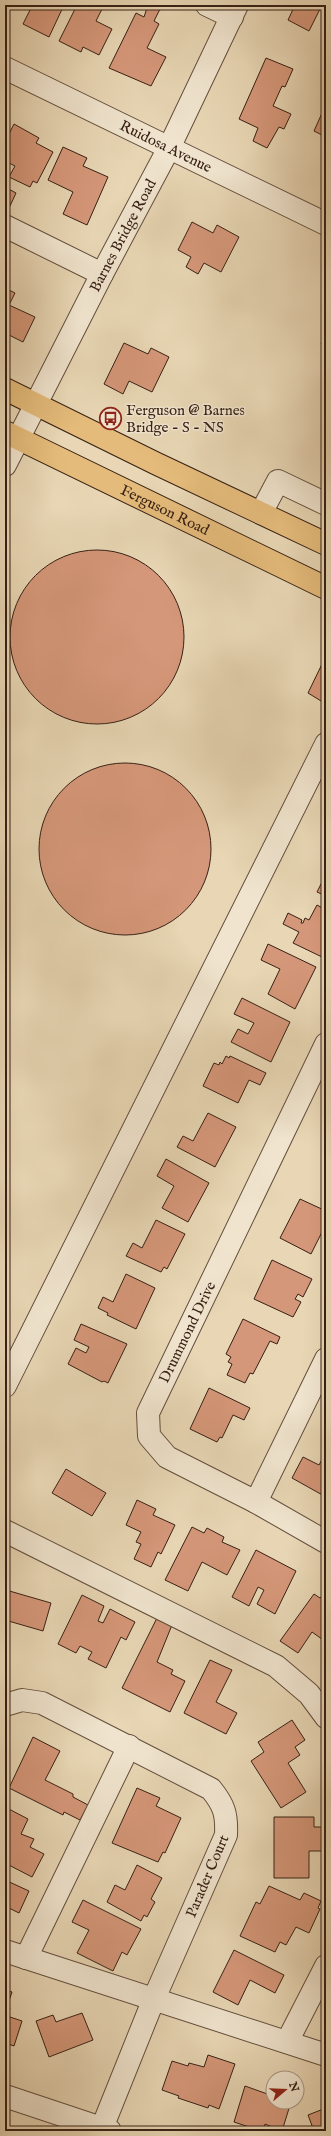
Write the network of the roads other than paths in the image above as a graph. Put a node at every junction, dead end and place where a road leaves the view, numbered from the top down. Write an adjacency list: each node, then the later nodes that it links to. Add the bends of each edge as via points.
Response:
1 (207, 5): 2 (street)
2 (234, 11): 4 (street, Barnes Bridge Road)
3 (5, 68): 4 (street, Ruidosa Avenue)
4 (169, 148): 5 (street, Ruidosa Avenue); 7 (street, Barnes Bridge Road)
5 (326, 224)
6 (5, 226): 7 (street)
7 (102, 274): 9 (street, Barnes Bridge Road)
8 (5, 389): 9 (main road)
9 (36, 404): 10 (street, Barnes Bridge Road); 13 (main road)
10 (12, 435): 11 (street, Barnes Bridge Road); 15 (main road, Ferguson Road)
11 (5, 465)
12 (326, 504): 13 (street, via 278,481)
13 (261, 513): 14 (main road)
14 (326, 544)
15 (326, 588)
16 (326, 744): 20 (street)
17 (326, 1044): 18 (street, Drummond Drive)
18 (318, 1079): 21 (street, Drummond Drive, via 148,1413 149,1436 167,1457)
19 (326, 1359): 21 (street)
20 (5, 1386)
21 (256, 1502): 23 (street, Drummond Drive)
22 (5, 1531): 25 (street, via 276,1666 309,1694)
23 (326, 1542)
24 (6, 1705): 26 (street, Parader Court, via 22,1700 42,1703)
25 (326, 1717)
26 (128, 1746): 28 (street); 30 (street, Parader Court, via 211,1788 227,1818 226,1835)
27 (5, 1951): 28 (street)
28 (26, 1958): 30 (street)
29 (326, 1966): 31 (street)
30 (153, 2001): 31 (street); 34 (street, Parader Court)
31 (287, 2042): 32 (street)
32 (326, 2056)
33 (5, 2096): 34 (street)
34 (106, 2130)

